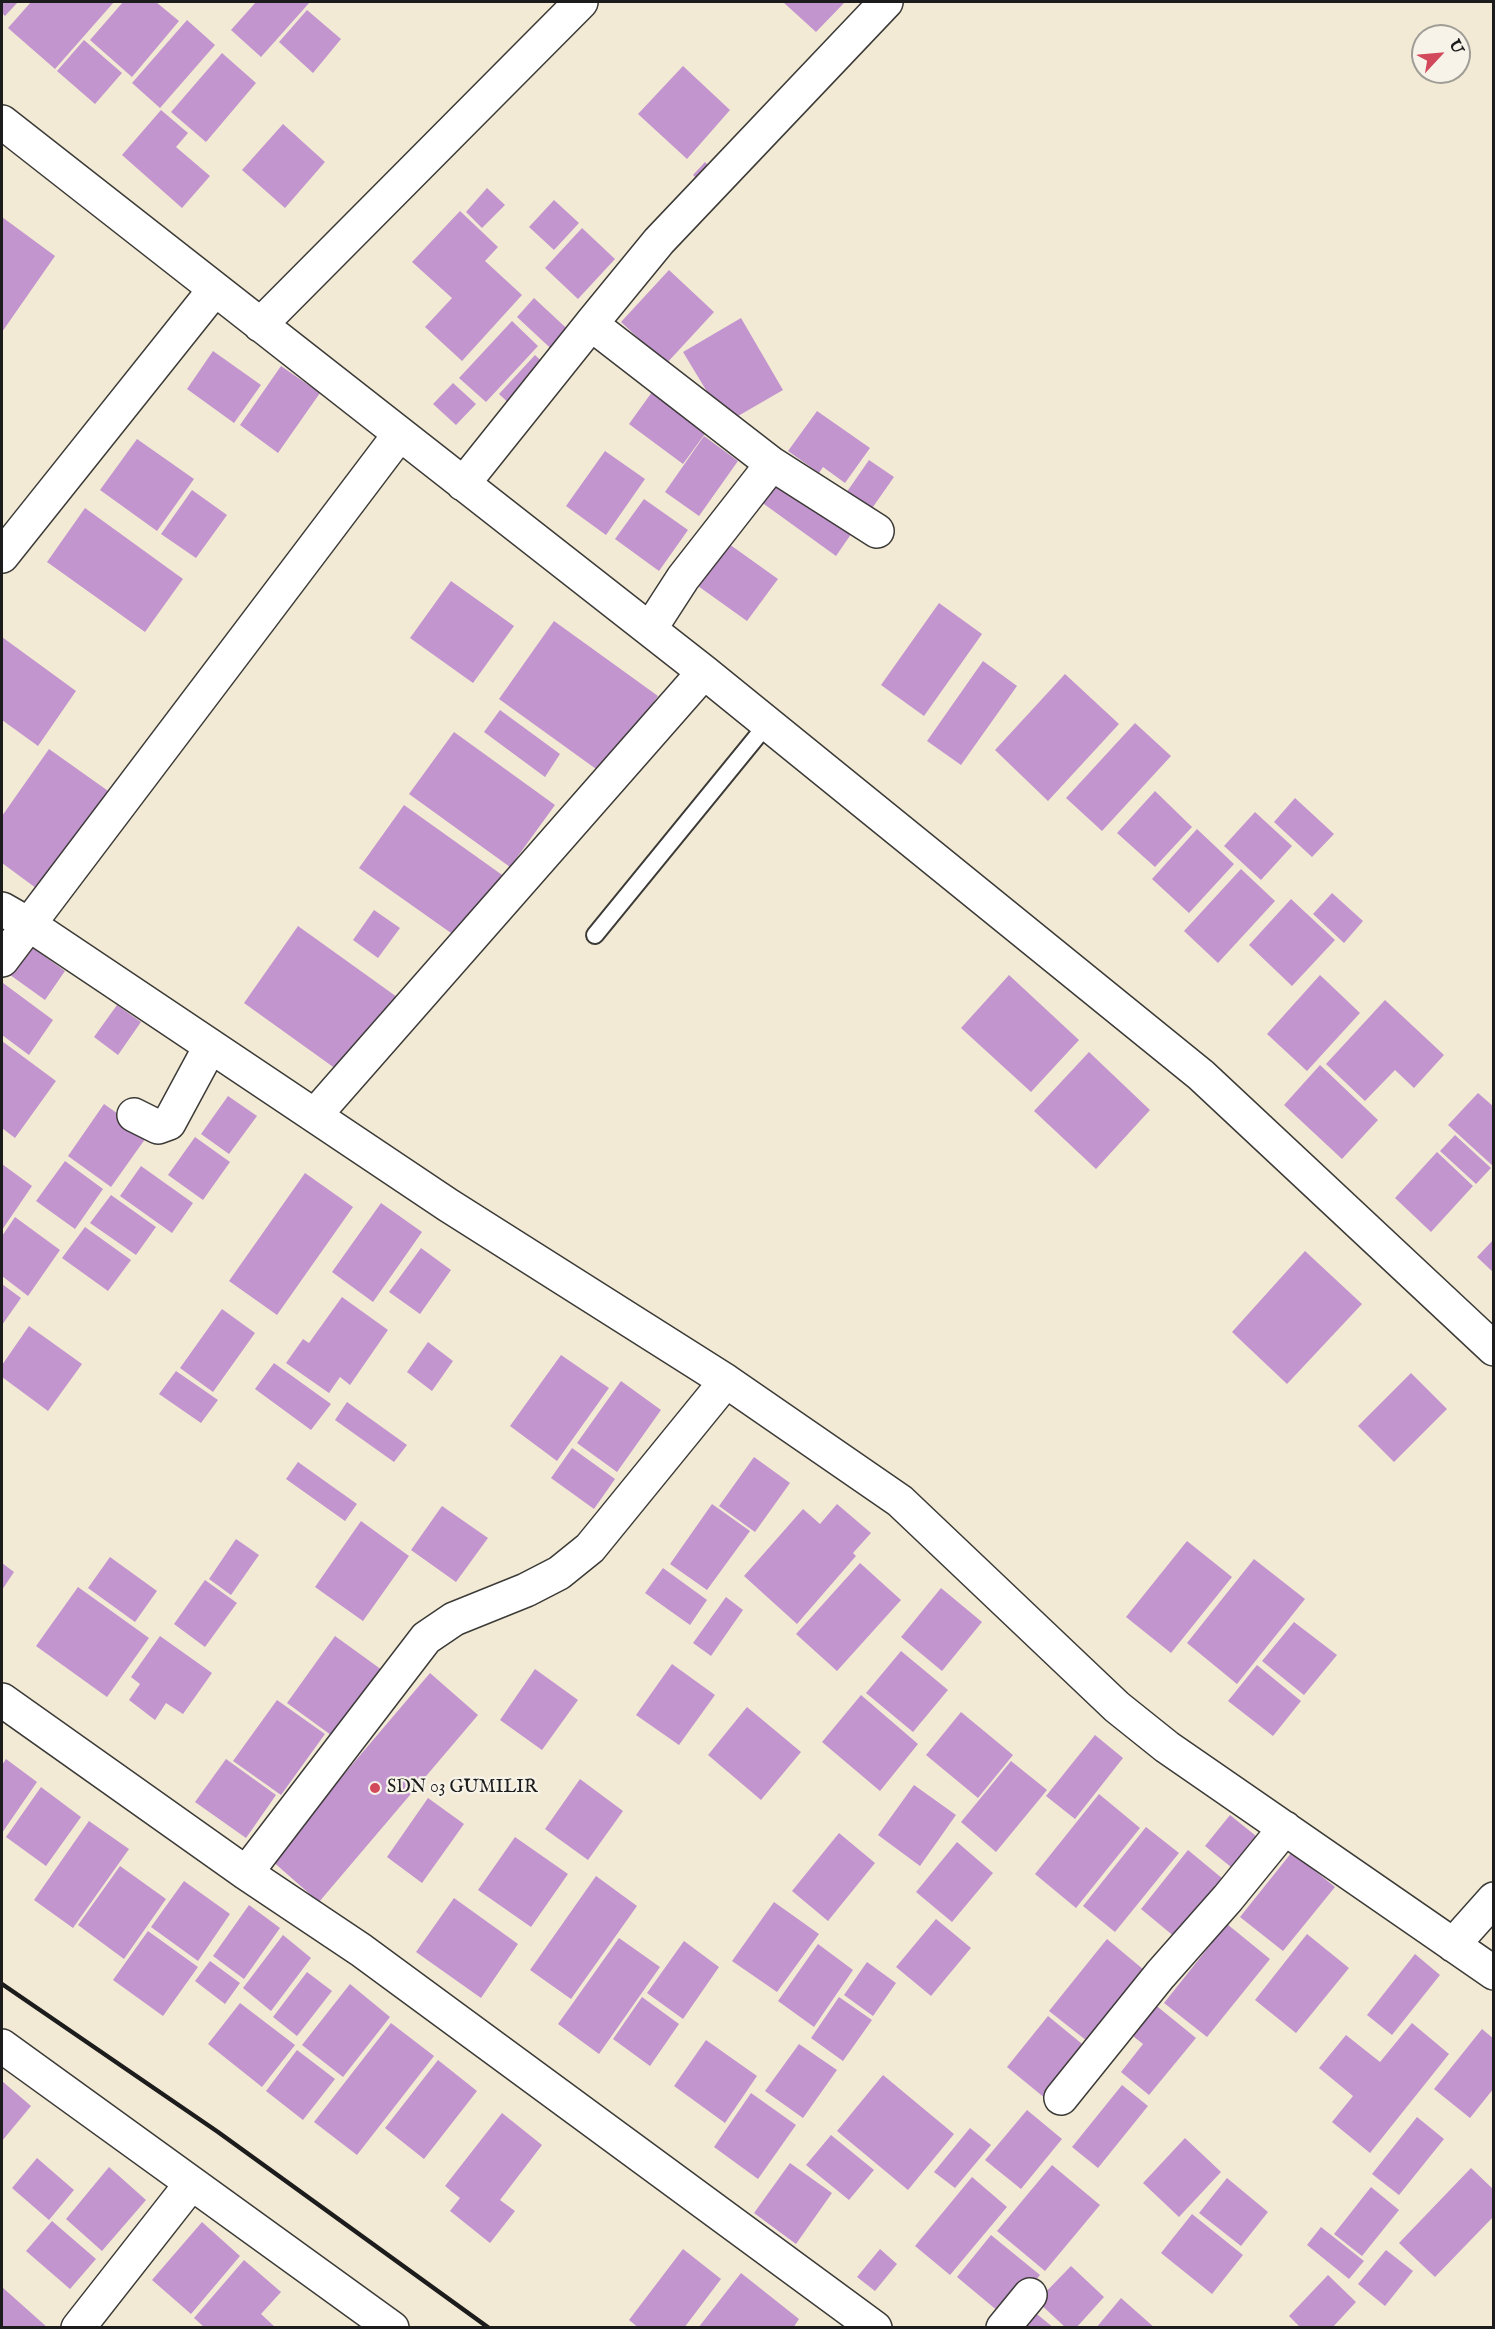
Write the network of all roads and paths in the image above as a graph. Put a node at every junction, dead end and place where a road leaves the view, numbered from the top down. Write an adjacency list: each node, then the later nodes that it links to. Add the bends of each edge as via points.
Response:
1 (581, 2): 6 (street)
2 (886, 2): 5 (street, via 659,241)
3 (2, 122): 4 (street)
4 (215, 289): 6 (street); 11 (street)
5 (591, 324): 8 (street); 9 (street)
6 (260, 325): 7 (street)
7 (399, 435): 9 (street); 16 (street)
8 (772, 464): 10 (street); 12 (street, via 683,578)
9 (463, 484): 12 (street)
10 (877, 531)
11 (2, 556)
12 (650, 629): 13 (street)
13 (704, 672): 14 (street); 21 (street)
14 (768, 723): 17 (lane); 22 (street, via 1201,1075)
15 (2, 909): 16 (street)
16 (30, 925): 18 (street); 19 (street)
17 (595, 935)
18 (2, 960)
19 (210, 1047): 20 (street, via 169,1123 158,1127); 21 (street)
20 (134, 1115)
21 (315, 1115): 23 (street, via 448,1205)
22 (1494, 1349)
23 (726, 1381): 25 (street, via 900,1501 1118,1707 1167,1747); 26 (street, via 590,1548 559,1573 443,1624 426,1638)
24 (2, 1700): 26 (street)
25 (1285, 1828): 27 (street); 30 (street)
26 (246, 1873): 35 (street, via 371,1957)
27 (1471, 1925): 28 (street)
28 (1494, 1973)
29 (2, 2046): 31 (street)
30 (1061, 2098)
31 (191, 2184): 33 (street); 34 (street)
32 (1030, 2295): 36 (street)
33 (78, 2328)
34 (392, 2328)
35 (875, 2328)
36 (1003, 2328)

